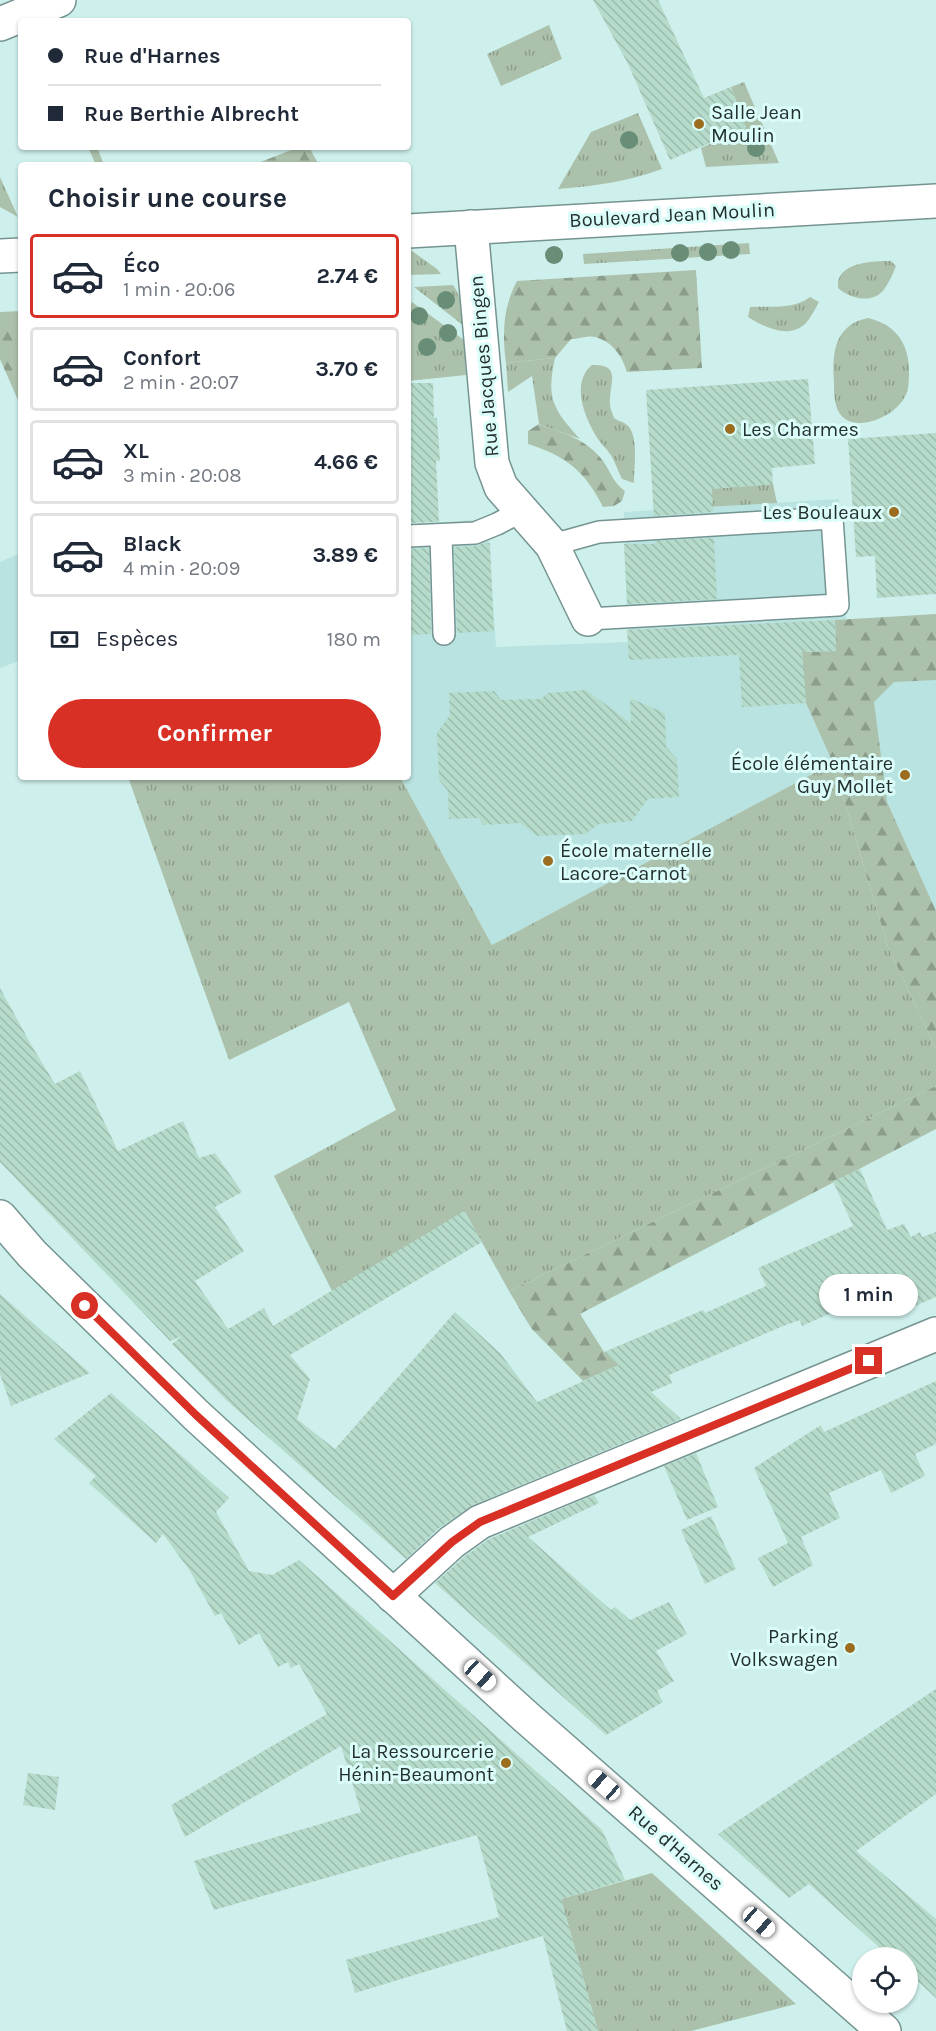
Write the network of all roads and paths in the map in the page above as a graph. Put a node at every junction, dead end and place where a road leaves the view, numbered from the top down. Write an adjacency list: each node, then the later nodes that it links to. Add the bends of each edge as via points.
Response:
1 (46, 2): 2 (street)
2 (0, 24)
3 (936, 201): 4 (street, Boulevard Jean Moulin)
4 (471, 227): 5 (street, Boulevard Jean Moulin); 6 (street, Rue Jacques Bingen, via 492,463 501,487)
5 (411, 231)
6 (522, 511): 7 (lane, via 475,533); 9 (street, Rue Jacques Bingen)
7 (441, 535): 8 (lane); 11 (lane)
8 (411, 536)
9 (552, 545): 10 (street, Rue Jacques Bingen); 10 (lane, via 599,532 832,519 838,605)
10 (588, 619)
11 (444, 634)
12 (0, 1216): 13 (street, Rue d'Harnes)
13 (16, 1256): 15 (street, Rue d'Harnes)
14 (936, 1334): 15 (street, via 480,1522)
15 (393, 1596): 16 (street, Rue d'Harnes)
16 (884, 2031)

